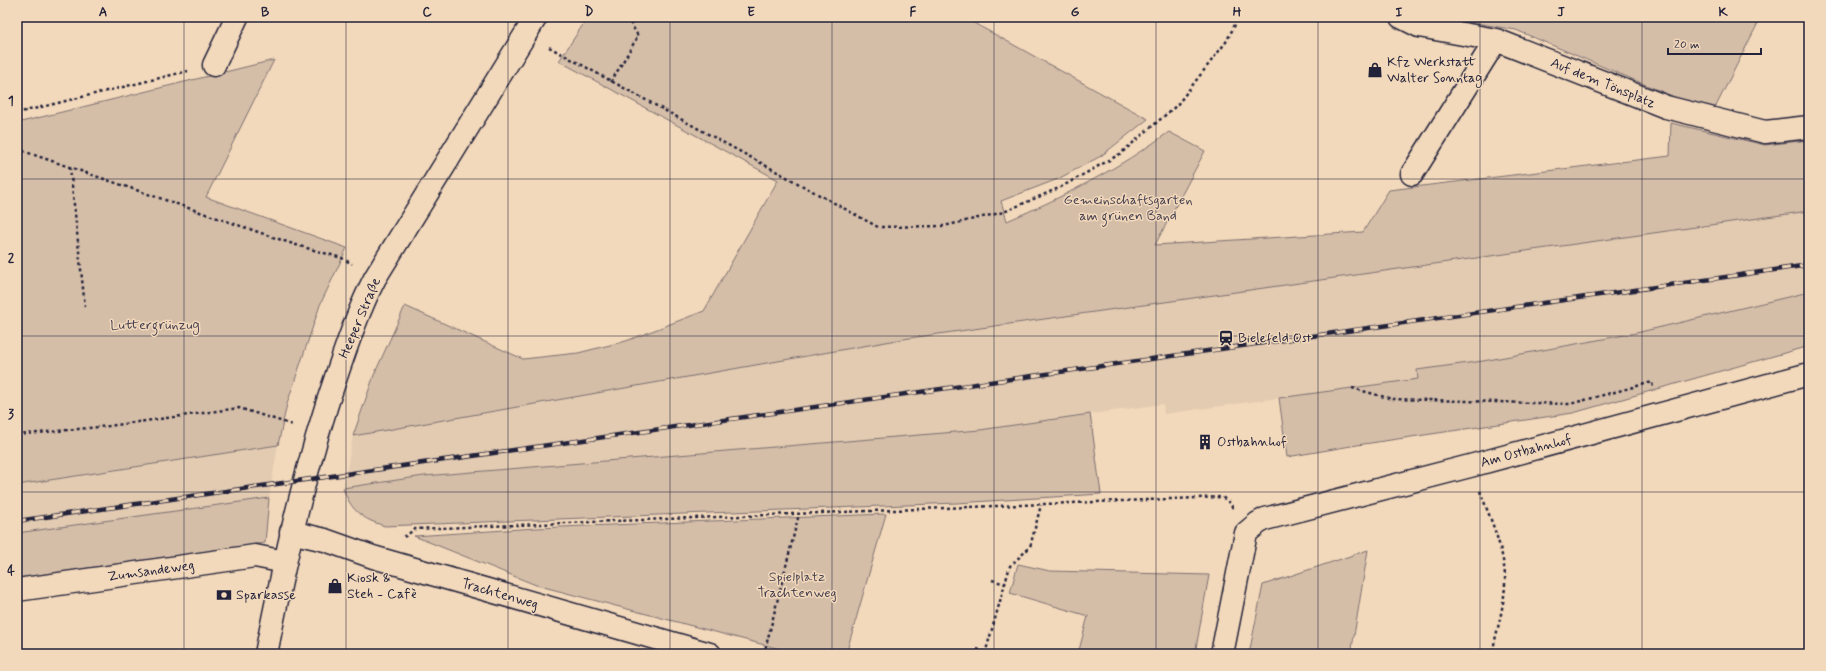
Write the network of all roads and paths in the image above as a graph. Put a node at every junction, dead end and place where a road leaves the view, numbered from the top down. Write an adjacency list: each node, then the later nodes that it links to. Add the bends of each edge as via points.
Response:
1 (237, 17): 7 (street)
2 (627, 17): 8 (path, via 638,36)
3 (1239, 17): 8 (path, via 1226,42 1177,105 1120,154 1061,187 1004,212 944,226 878,227)
4 (1401, 17): 6 (street, Auf dem Tönsplatz, via 1419,26)
5 (531, 25): 8 (path); 14 (street, Heeper Straße)
6 (1496, 40): 10 (street, Auf dem Tönsplatz, via 1666,107 1764,132); 13 (street)
7 (214, 65): 9 (path)
8 (611, 82)
9 (17, 113)
10 (1809, 127)
11 (17, 149): 12 (path)
12 (70, 167): 14 (path, via 296,245 342,258); 15 (path)
13 (1412, 174)
14 (375, 278): 19 (street, Heeper Straße, via 356,319)
15 (85, 307)
16 (1809, 374): 18 (street, Am Ostbahnhof)
17 (1352, 388): 18 (path, via 1392,398 1570,404 1652,382)
18 (1661, 415): 21 (street, Am Ostbahnhof)
19 (318, 432): 20 (path, via 239,408 109,426); 24 (street, Heeper Straße)
20 (17, 435)
21 (1470, 466): 25 (street, Am Ostbahnhof, via 1276,516 1258,523); 37 (path, via 1500,546 1505,576 1503,601)
22 (1041, 504): 23 (path); 25 (path, via 1222,497 1229,502); 29 (path, via 1030,547 1010,566)
23 (799, 514): 26 (path, via 415,529); 35 (path)
24 (291, 532): 26 (street, Trachtenweg, via 325,540); 27 (street, Heeper Straße)
25 (1246, 534): 36 (street)
26 (373, 557): 34 (street, Trachtenweg)
27 (285, 562): 30 (street, Zumsandeweg, via 256,556); 33 (street, Heeper Straße)
28 (992, 580): 29 (path)
29 (1005, 584): 32 (path)
30 (17, 590)
31 (977, 649): 32 (path)
32 (985, 653)
33 (266, 654)
34 (710, 654)
35 (764, 654)
36 (1222, 654)
37 (1492, 654)

